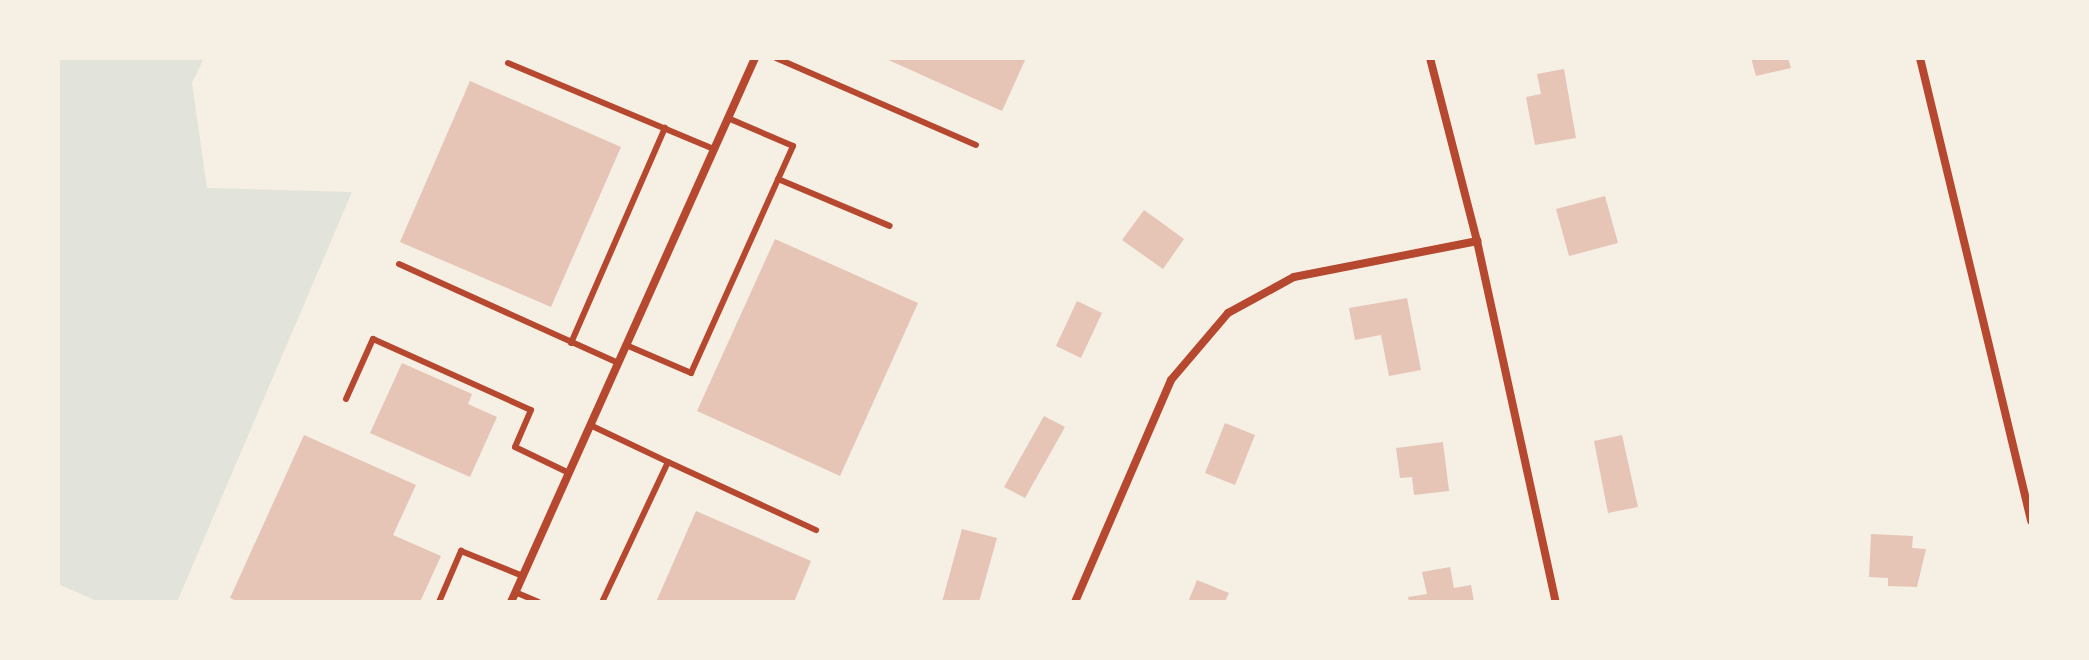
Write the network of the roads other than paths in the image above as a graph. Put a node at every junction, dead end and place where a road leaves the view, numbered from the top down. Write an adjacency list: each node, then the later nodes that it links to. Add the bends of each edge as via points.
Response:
1 (755, 58): 6 (street)
2 (776, 58): 8 (lane)
3 (1430, 58): 12 (street)
4 (1920, 58): 21 (street)
5 (508, 63): 7 (lane)
6 (728, 118): 9 (street); 10 (lane, via 793,146)
7 (665, 128): 9 (lane); 14 (lane)
8 (976, 145)
9 (714, 149): 15 (street)
10 (778, 179): 11 (lane); 15 (lane, via 691,373)
11 (890, 226)
12 (1477, 241): 29 (street, via 1294,277 1228,313 1171,380); 30 (street)
13 (399, 264): 14 (lane)
14 (571, 343): 16 (lane)
15 (626, 345): 16 (street)
16 (618, 363): 18 (street)
17 (346, 399): 20 (lane, via 373,339 531,410 515,447)
18 (590, 425): 19 (lane); 20 (street)
19 (668, 462): 22 (lane); 28 (lane)
20 (569, 473): 23 (street)
21 (2031, 521)
22 (816, 530)
23 (523, 576): 24 (street); 25 (lane, via 461,551)
24 (515, 592): 26 (street); 27 (lane)
25 (439, 602)
26 (511, 602)
27 (538, 602)
28 (602, 602)
29 (1075, 602)
30 (1556, 602)

